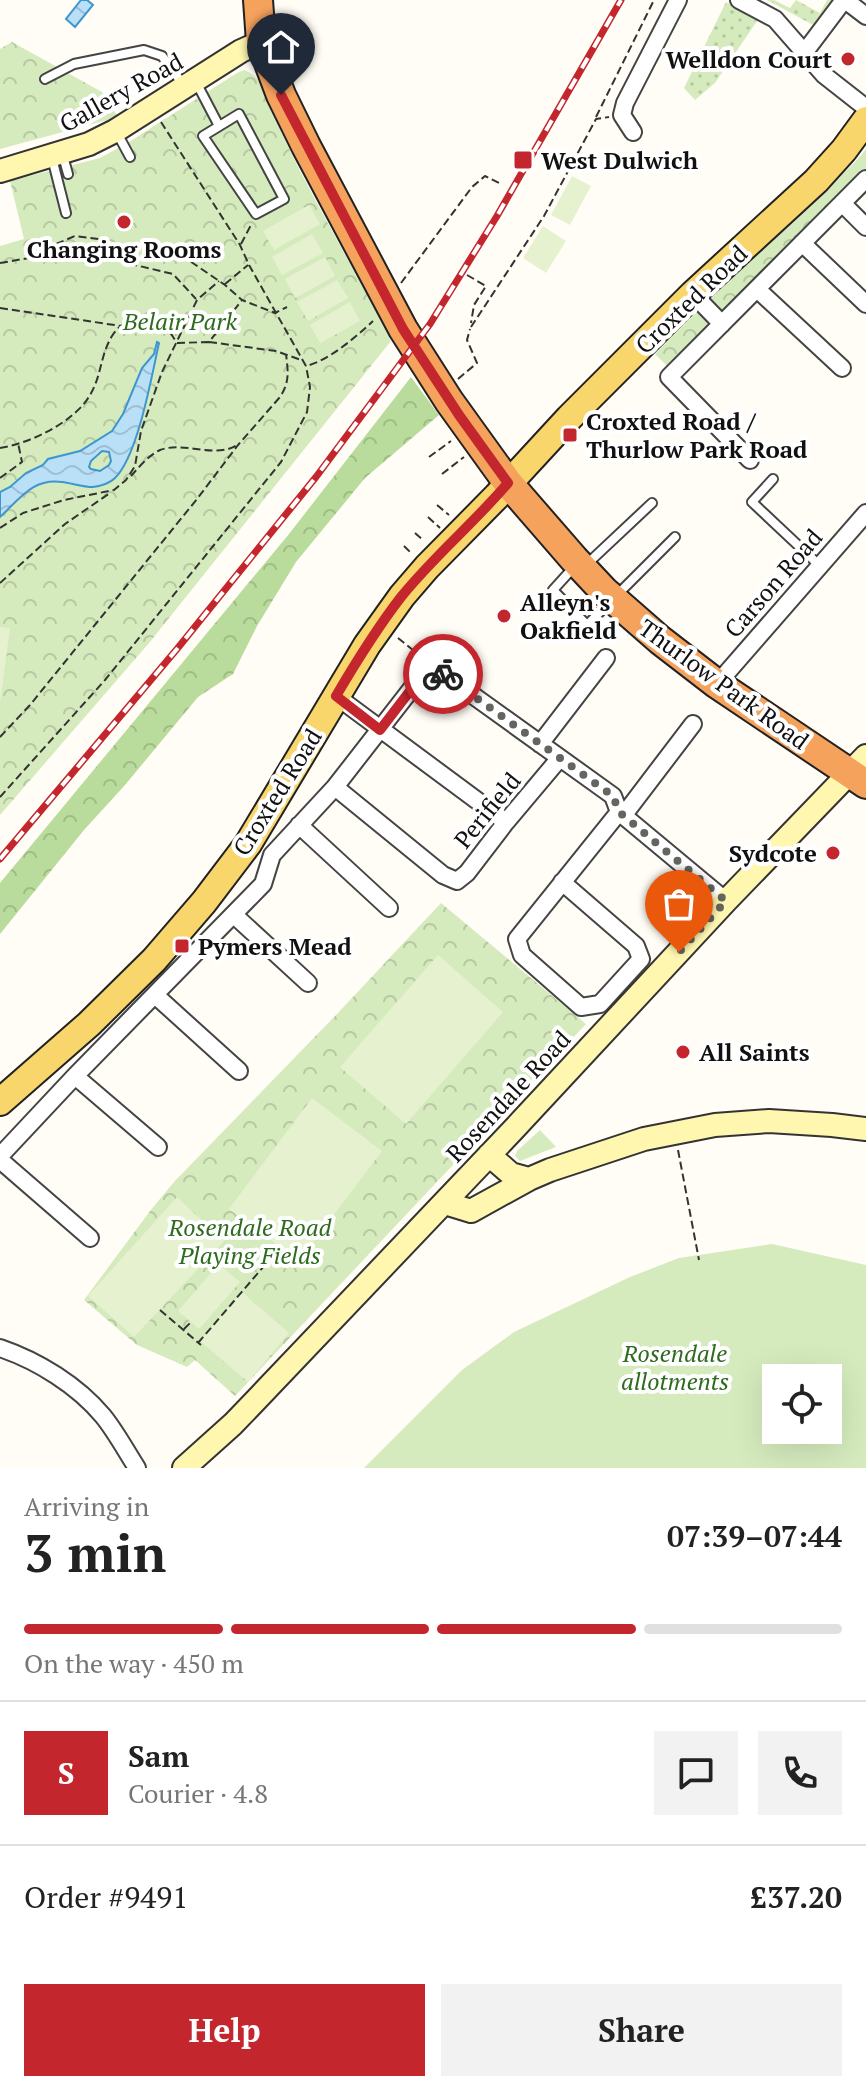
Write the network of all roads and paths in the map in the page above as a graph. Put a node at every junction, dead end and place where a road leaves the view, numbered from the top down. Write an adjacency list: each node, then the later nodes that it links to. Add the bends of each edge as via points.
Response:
1 (258, 0): 7 (highway, Thurlow Park Road)
2 (654, 0): 14 (path)
3 (678, 0): 12 (street)
4 (739, 0): 8 (street, via 775,19)
5 (844, 0): 6 (street); 8 (street)
6 (866, 16)
7 (261, 42): 10 (street, Gallery Road); 55 (highway, Thurlow Park Road, via 306,146 394,312)
8 (804, 53): 11 (street)
9 (45, 79): 10 (lane, via 74,64 144,50 162,56)
10 (191, 84): 16 (lane); 17 (street, Gallery Road)
11 (866, 108)
12 (622, 115): 14 (path); 18 (street)
13 (158, 118): 29 (path)
14 (596, 119): 48 (path, via 544,216)
15 (866, 120): 38 (main road, Croxted Road, via 816,181)
16 (219, 126): 26 (lane, via 203,136); 26 (lane, via 239,114 284,199)
17 (115, 131): 19 (lane); 20 (street, Gallery Road)
18 (633, 132)
19 (130, 157)
20 (61, 162): 21 (street, Gallery Road); 25 (lane)
21 (0, 171)
22 (866, 179): 24 (street)
23 (501, 184): 36 (path, via 485,176 472,187)
24 (842, 203): 27 (street); 28 (street)
25 (66, 213)
26 (256, 214): 29 (path)
27 (866, 227)
28 (802, 243): 37 (street); 41 (street)
29 (240, 245): 32 (path)
30 (181, 255): 34 (path)
31 (0, 263): 39 (path, via 29,258 75,236 99,239 131,264 173,274)
32 (249, 265): 35 (path); 44 (path)
33 (467, 275): 48 (path, via 486,286 474,305)
34 (219, 281): 35 (path); 39 (path)
35 (225, 285): 40 (path)
36 (397, 286)
37 (757, 289): 46 (street); 54 (street)
38 (693, 294): 46 (street); 66 (main road, Croxted Road)
39 (197, 300): 50 (path)
40 (242, 300): 44 (path); 49 (path)
41 (866, 304)
42 (287, 307): 44 (path)
43 (0, 308): 47 (path)
44 (275, 313): 52 (path)
45 (380, 315): 53 (path)
46 (722, 324): 61 (street, via 669,377)
47 (122, 326): 50 (path, via 146,316 156,319); 57 (path, via 113,334 84,404 65,422)
48 (471, 327): 55 (path, via 467,340 477,363)
49 (209, 342): 50 (path); 51 (path)
50 (176, 343): 65 (path)
51 (286, 354): 52 (path); 58 (path, via 286,388)
52 (303, 361): 53 (path)
53 (306, 366): 88 (path, via 307,412 281,462 105,680)
54 (842, 368)
55 (443, 391): 56 (highway, Thurlow Park Road)
56 (475, 437): 60 (path); 62 (path); 66 (highway, Thurlow Park Road)
57 (18, 443): 59 (path); 63 (path, via 22,462)
58 (238, 445): 65 (path, via 224,451 159,450); 83 (path)
59 (0, 448)
60 (429, 457)
61 (750, 460)
62 (442, 474)
63 (0, 478)
64 (773, 479): 72 (lane, via 752,502)
65 (126, 480): 67 (path)
66 (508, 483): 73 (highway, Thurlow Park Road); 76 (main road, Croxted Road, via 427,567)
67 (114, 490): 70 (path, via 44,505); 74 (path, via 65,524)
68 (652, 503): 73 (lane)
69 (866, 513): 72 (street, Carson Road)
70 (0, 528)
71 (675, 537): 75 (lane)
72 (819, 565): 79 (street, Carson Road)
73 (580, 566): 75 (highway, Thurlow Park Road)
74 (0, 583)
75 (612, 598): 79 (highway, Thurlow Park Road)
76 (382, 624): 78 (path, via 426,660); 80 (main road, Croxted Road)
77 (606, 658): 84 (street)
78 (430, 672): 82 (street); 84 (street, via 439,671)
79 (717, 684): 86 (highway, Thurlow Park Road)
80 (336, 696): 82 (street); 100 (main road, Croxted Road, via 248,844 204,902 154,960)
81 (693, 724): 89 (street)
82 (380, 730): 87 (street); 90 (street)
83 (0, 737)
84 (540, 744): 85 (street)
85 (559, 759): 89 (street, via 613,796); 90 (street, Perifield)
86 (861, 771): 93 (street, Rosendale Road)
87 (335, 787): 90 (street, Perifield, via 457,881); 91 (street)
88 (0, 797)
89 (621, 814): 92 (street); 93 (street)
90 (506, 822)
91 (299, 825): 94 (street); 95 (street, via 272,855 263,884)
92 (562, 882): 92 (street, via 636,946 641,959 600,1004 581,1007 522,955 517,939)
93 (726, 901): 104 (street, Rosendale Road)
94 (389, 908)
95 (234, 915): 96 (street); 97 (street)
96 (308, 983)
97 (155, 995): 98 (street); 99 (street)
98 (239, 1071)
99 (75, 1076): 103 (street); 105 (street)
100 (0, 1102)
101 (866, 1129): 106 (street, via 769,1121 715,1125 644,1139)
102 (677, 1145): 110 (path)
103 (158, 1147)
104 (489, 1155): 106 (street, via 511,1174); 107 (street, Rosendale Road)
105 (0, 1158): 108 (street)
106 (529, 1179): 107 (street, via 471,1211)
107 (445, 1203): 116 (street, Rosendale Road, via 233,1424)
108 (90, 1238)
109 (270, 1259): 113 (path, via 199,1344)
110 (699, 1260)
111 (160, 1310): 113 (path)
112 (191, 1322): 113 (path)
113 (183, 1330)
114 (0, 1348): 115 (street, via 78,1391 105,1419)
115 (137, 1468)
116 (184, 1468)

